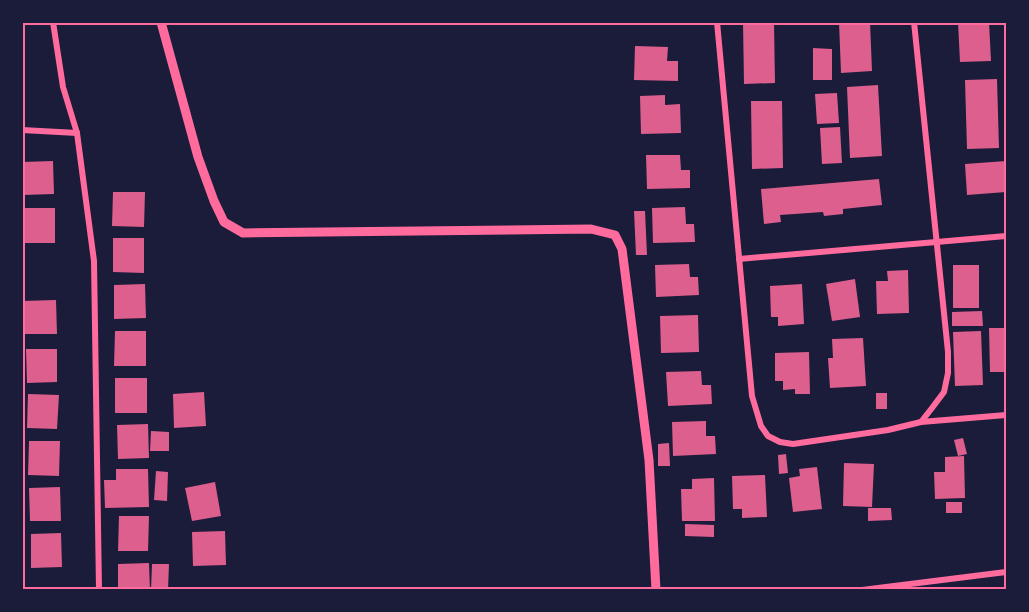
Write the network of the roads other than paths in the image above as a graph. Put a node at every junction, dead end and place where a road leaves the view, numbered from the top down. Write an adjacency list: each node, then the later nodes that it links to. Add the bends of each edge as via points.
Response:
1 (53, 22): 6 (street, via 63,87)
2 (161, 22): 14 (street, via 214,201 224,222 243,233 591,229 615,236 622,249 649,460)
3 (717, 22): 9 (street)
4 (914, 22): 8 (street)
5 (22, 130): 6 (street)
6 (77, 133): 13 (street, via 94,261)
7 (1006, 236): 8 (street)
8 (938, 241): 9 (street); 11 (street, via 948,373 944,392)
9 (739, 259): 11 (street, via 752,396 768,436 793,444)
10 (1006, 415): 11 (street)
11 (921, 422)
12 (1006, 572): 15 (street)
13 (99, 590)
14 (656, 590)
15 (862, 590)

